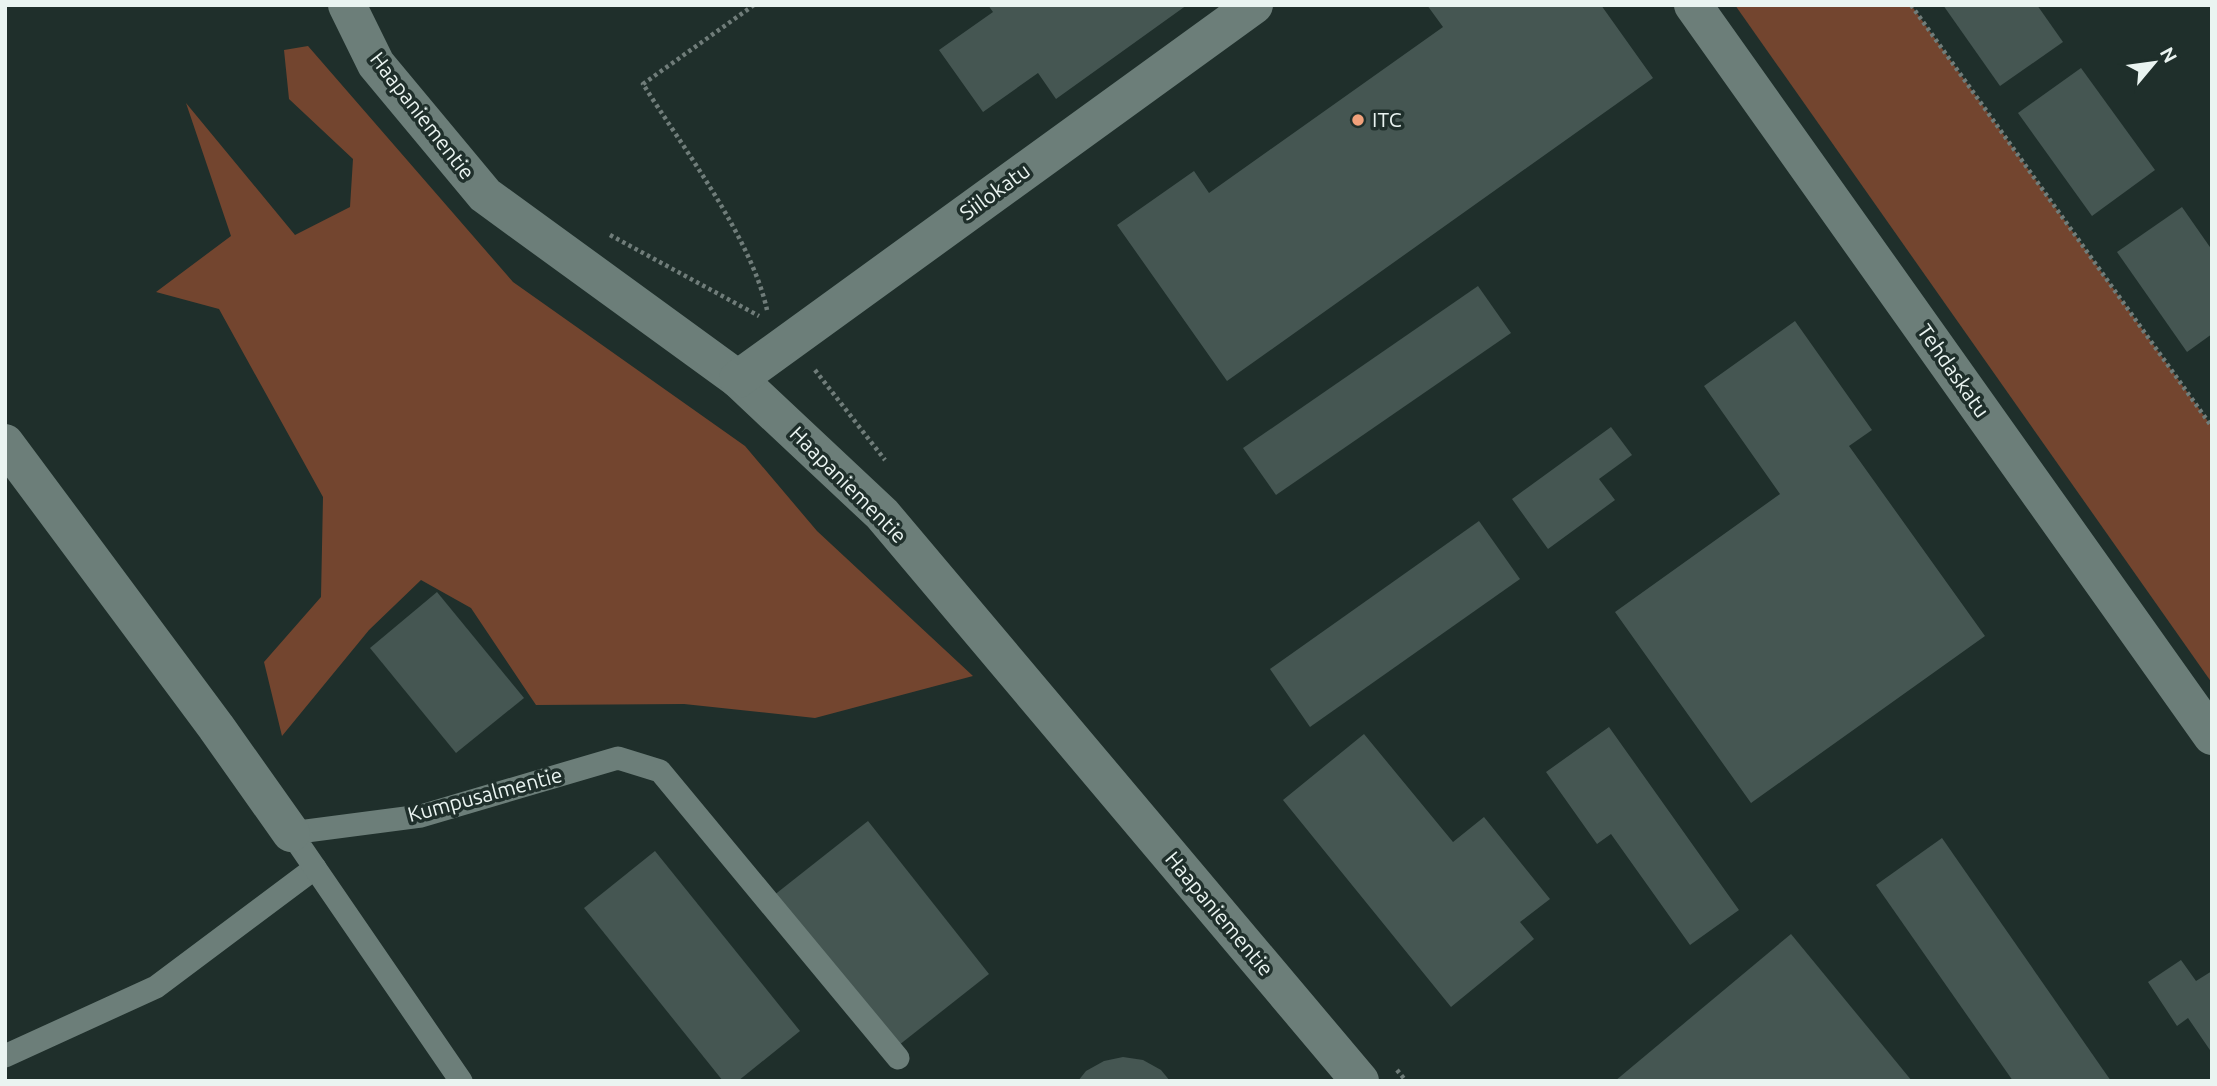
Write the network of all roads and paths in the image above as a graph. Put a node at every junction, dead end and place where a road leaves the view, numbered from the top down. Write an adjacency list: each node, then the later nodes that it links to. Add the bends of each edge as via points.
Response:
1 (347, 5): 7 (street, Haapaniementie, via 376,64 485,195)
2 (754, 5): 6 (path, via 643,84 734,230 763,292)
3 (1254, 5): 7 (street, Siilokatu)
4 (1693, 5): 10 (street, Tehdaskatu)
5 (1912, 5): 8 (path)
6 (769, 321)
7 (738, 379): 16 (street, Haapaniementie, via 882,514)
8 (2212, 427)
9 (5, 443): 11 (street)
10 (2212, 736)
11 (291, 833): 12 (lane); 14 (lane, Kumpusalmentie, via 421,816 618,758 660,771)
12 (315, 868): 13 (lane, via 156,987); 15 (lane)
13 (5, 1056)
14 (898, 1058)
15 (461, 1081)
16 (1360, 1081)

